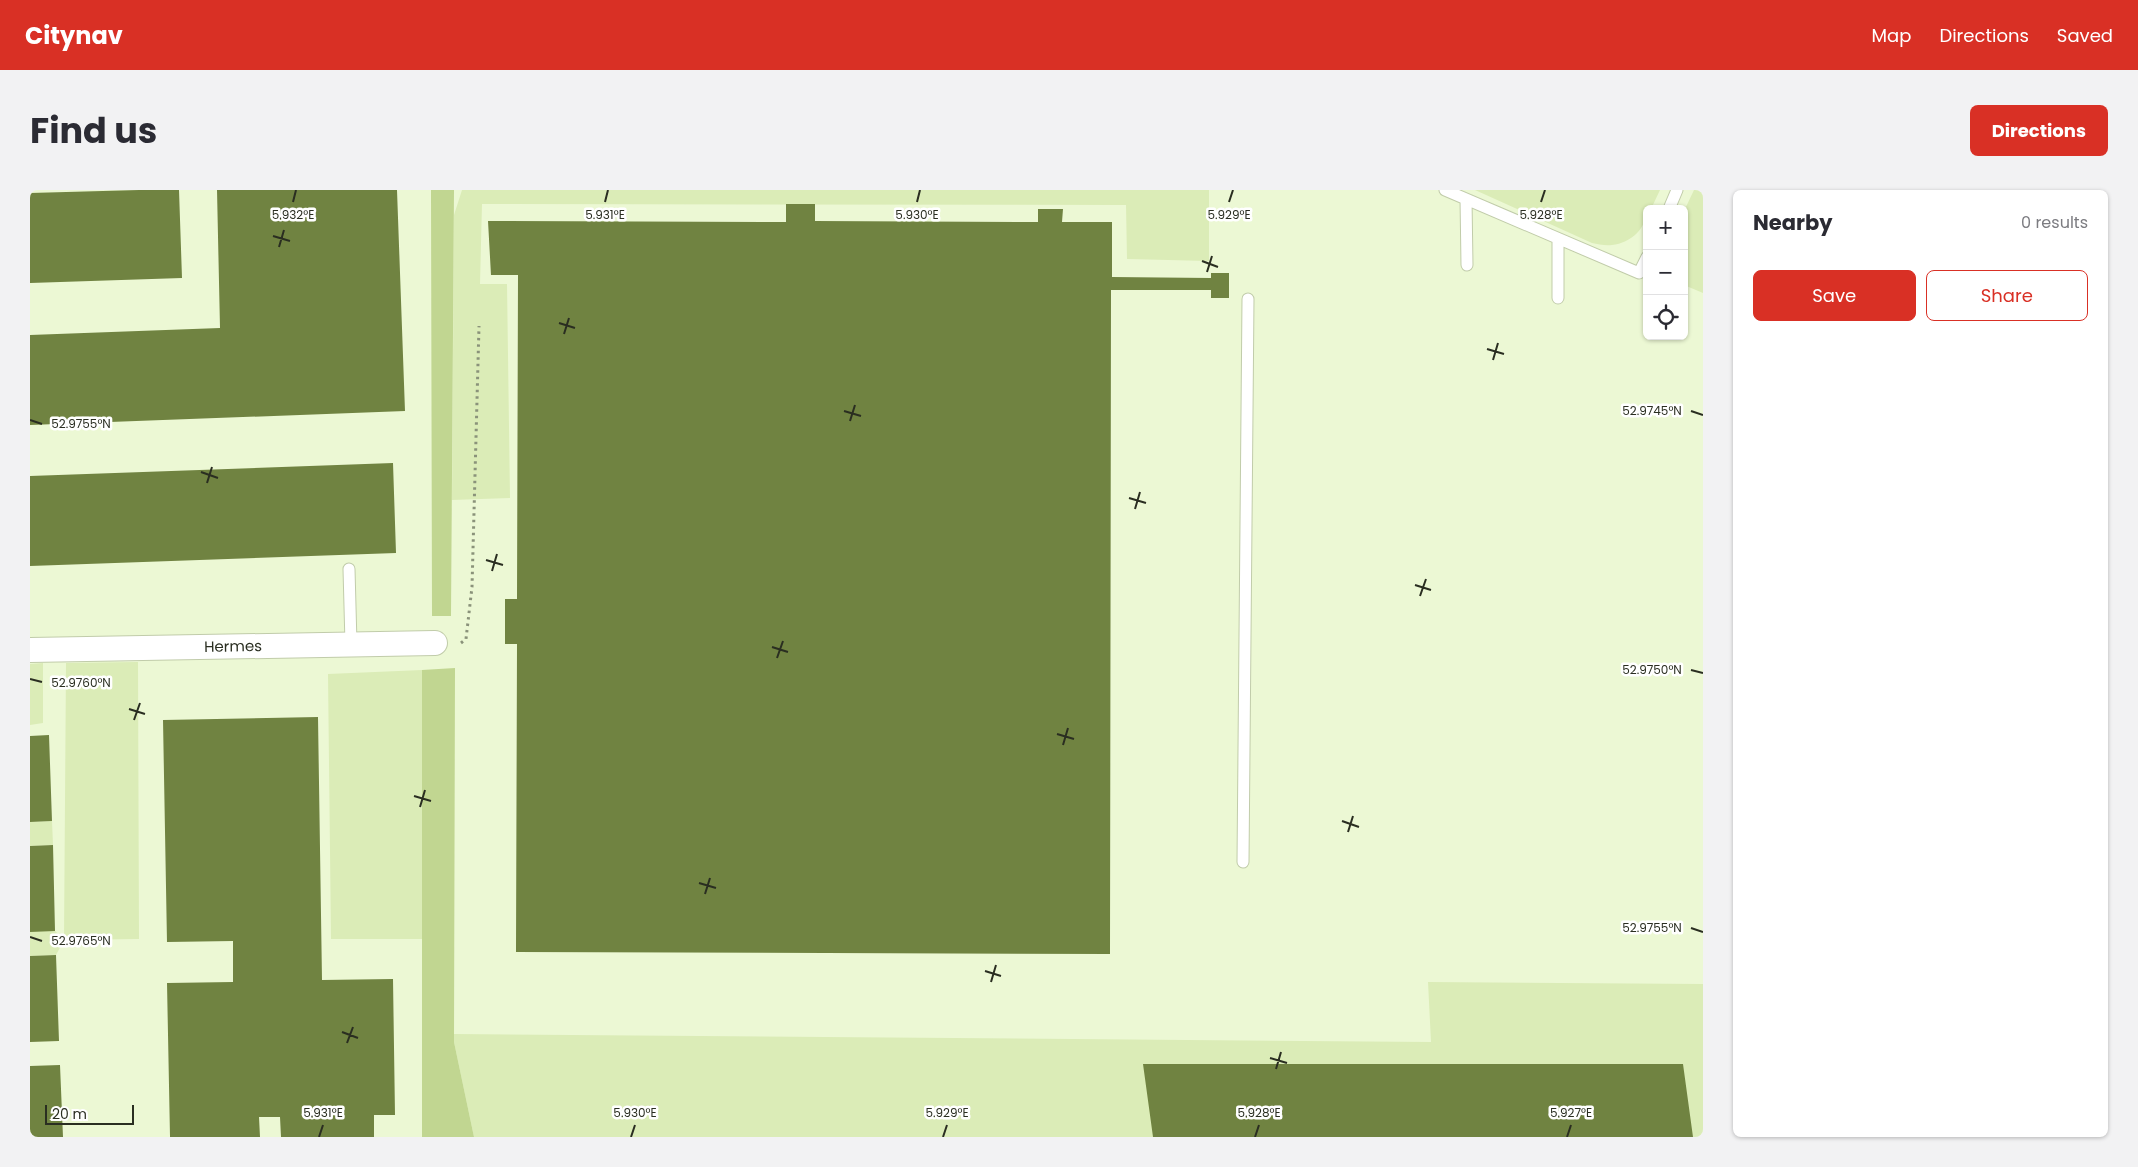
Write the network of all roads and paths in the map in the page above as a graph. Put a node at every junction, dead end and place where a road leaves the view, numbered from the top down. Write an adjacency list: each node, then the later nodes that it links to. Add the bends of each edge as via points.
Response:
1 (1445, 190): 3 (lane)
2 (1677, 190): 4 (lane)
3 (1466, 199): 5 (lane); 6 (lane)
4 (1671, 205)
5 (1558, 239): 7 (lane, via 1639,273); 8 (lane)
6 (1467, 265)
7 (1643, 265)
8 (1558, 298)
9 (1248, 299): 15 (lane)
10 (479, 326): 12 (path, via 472,587 466,640 453,648)
11 (350, 568): 13 (lane)
12 (435, 643): 13 (street, Hermes)
13 (351, 644): 14 (street, Hermes)
14 (30, 650)
15 (1243, 862)

